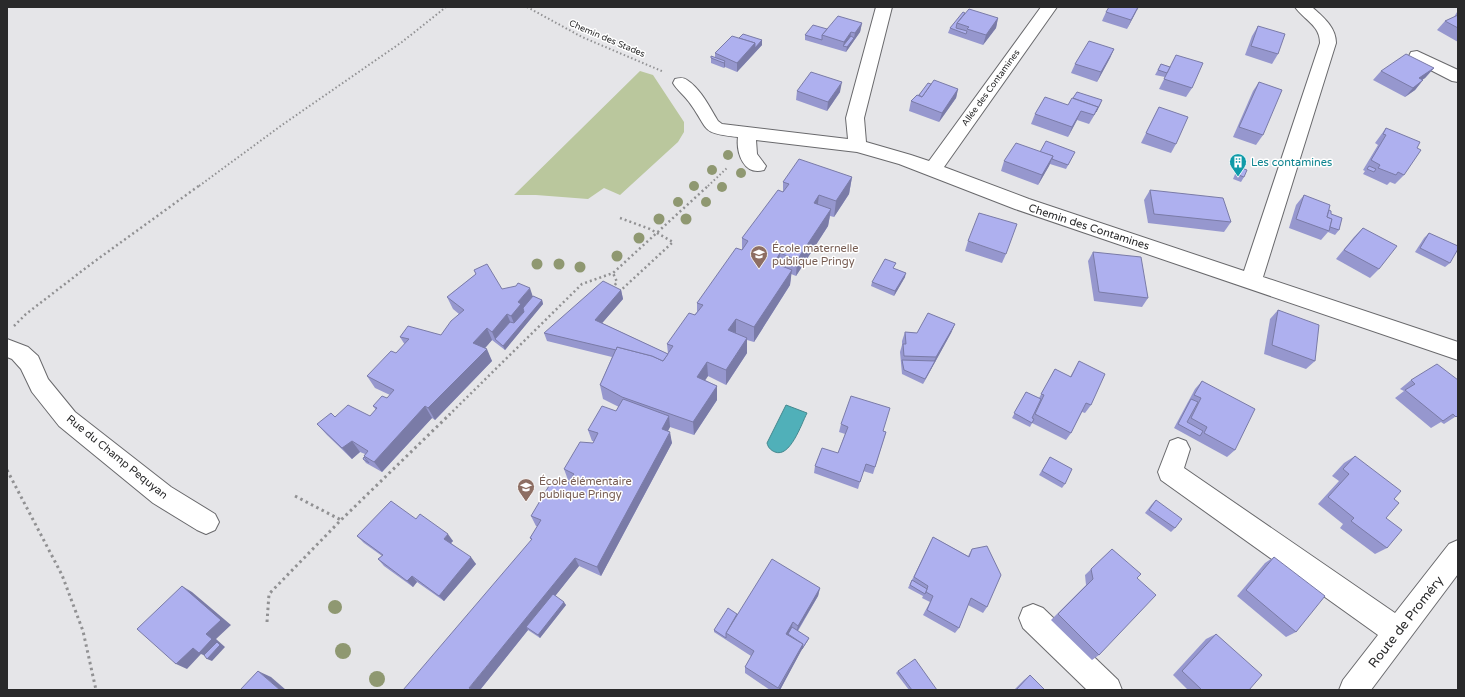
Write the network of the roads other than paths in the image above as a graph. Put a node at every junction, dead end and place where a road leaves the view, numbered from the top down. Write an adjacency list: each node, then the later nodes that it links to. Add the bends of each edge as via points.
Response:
1 (884, 7): 8 (street, via 855,118)
2 (1049, 7): 10 (street, Allée des Contamines)
3 (1303, 7): 11 (street, via 1326,30 1329,36 1328,43)
4 (1417, 56): 5 (street)
5 (1458, 77)
6 (681, 83): 7 (street, Chemin des Contamines, via 695,98 712,125 724,130)
7 (748, 132): 8 (street, Chemin des Contamines); 9 (street, via 745,150)
8 (856, 146): 10 (street, Chemin des Contamines, via 883,152)
9 (757, 166)
10 (932, 170): 11 (street, Chemin des Contamines, via 1022,204)
11 (1251, 281): 13 (street, Chemin des Contamines)
12 (9, 339): 15 (street, Rue du Champ Pequyan, via 30,363 40,385 67,419 162,495)
13 (1458, 351)
14 (1178, 449): 18 (street, via 1170,472)
15 (206, 522)
16 (1458, 553): 18 (street, Route de Proméry)
17 (1033, 618): 19 (street)
18 (1398, 632): 20 (street, Route de Proméry)
19 (1108, 690)
20 (1353, 690)

